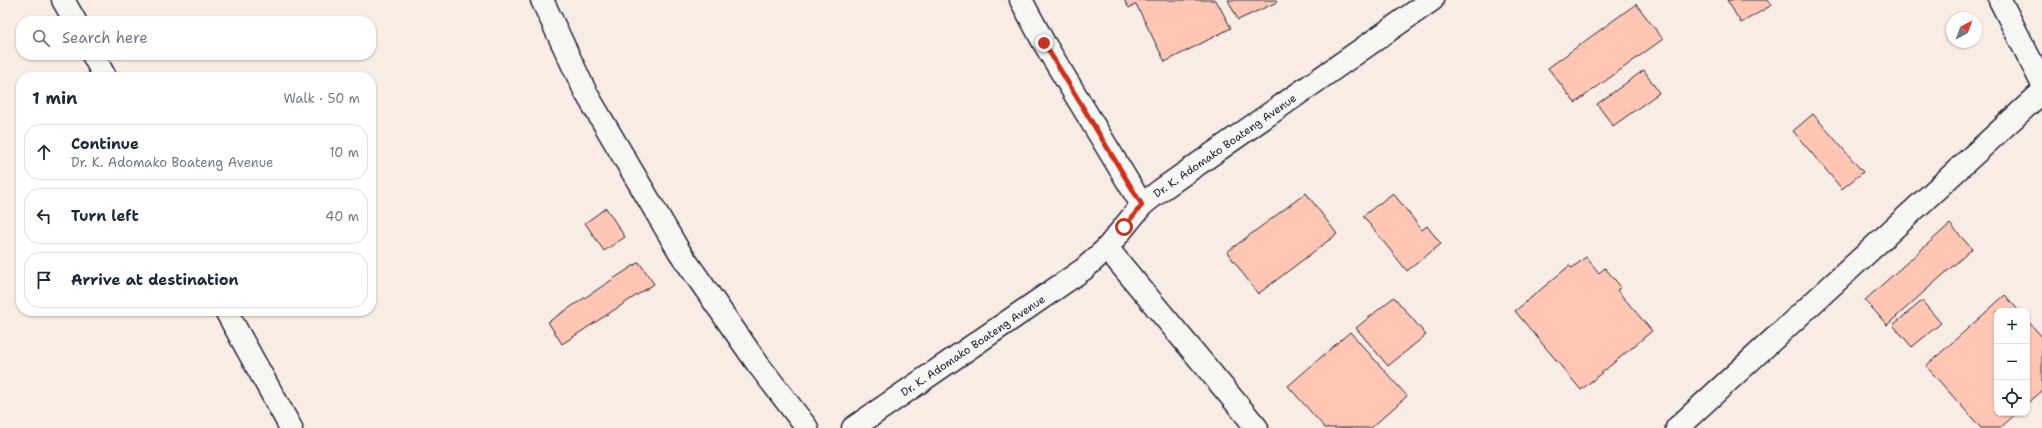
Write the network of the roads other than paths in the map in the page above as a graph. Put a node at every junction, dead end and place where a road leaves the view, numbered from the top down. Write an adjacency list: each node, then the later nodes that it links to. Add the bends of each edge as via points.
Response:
1 (63, 0): 6 (street)
2 (542, 0): 15 (street, via 586,93 679,251 756,363)
3 (1021, 0): 11 (street, via 1044,43)
4 (1432, 0): 11 (street, Dr. K. Adomako Boateng Avenue)
5 (2000, 0): 9 (street)
6 (72, 16)
7 (96, 60): 8 (street)
8 (102, 72)
9 (2042, 83)
10 (2042, 92): 18 (street)
11 (1142, 205): 12 (street, Dr. K. Adomako Boateng Avenue)
12 (1107, 248): 16 (street, Dr. K. Adomako Boateng Avenue, via 1084,269); 17 (street)
13 (229, 316): 14 (street)
14 (291, 428)
15 (808, 428)
16 (853, 428)
17 (1257, 428)
18 (1677, 428)

